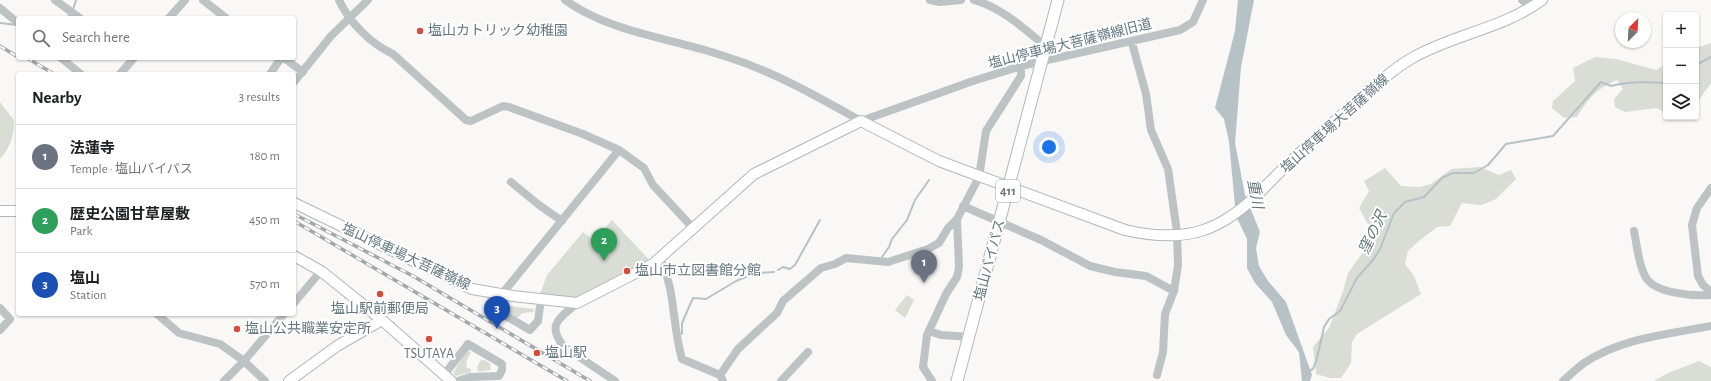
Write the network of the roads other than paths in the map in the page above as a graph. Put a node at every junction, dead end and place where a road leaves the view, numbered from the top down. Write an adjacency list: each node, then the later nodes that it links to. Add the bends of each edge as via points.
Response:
1 (55, 0): 16 (street)
2 (185, 0): 17 (street)
3 (203, 0): 18 (street)
4 (338, 0): 19 (street)
5 (368, 0): 19 (street)
6 (564, 0): 34 (street, via 622,28 696,47 765,70)
7 (930, 0): 8 (street)
8 (961, 0)
9 (974, 0): 22 (street, via 1020,24)
10 (1058, 0): 22 (highway, 塩山バイパス / 411)
11 (1203, 0): 21 (street, 塩山停車場大菩薩嶺線旧道, via 1193,22 1180,30)
12 (1522, 0): 14 (street)
13 (1542, 0): 14 (main road, 塩山停車場大菩薩嶺線)
14 (1533, 6): 38 (main road, 塩山停車場大菩薩嶺線, bridge, via 1513,17 1412,58 1325,128 1249,204 1223,222 1196,233 1165,237 1124,230)
15 (1, 9): 20 (street)
16 (77, 16)
17 (171, 16)
18 (223, 16)
19 (350, 18): 32 (street, via 331,36); 35 (street, via 379,47 393,54 466,120 471,122 503,106 509,107 584,134)
20 (16, 21)
21 (1132, 42): 27 (street, 塩山停車場大菩薩嶺線旧道); 52 (street, via 1144,87 1151,130 1168,168 1177,232 1178,265)
22 (1046, 47): 27 (highway, 塩山バイパス / 411)
23 (64, 60): 29 (street)
24 (132, 60): 30 (street)
25 (280, 60): 31 (street)
26 (287, 60): 32 (street)
27 (1042, 60): 28 (street, 塩山停車場大菩薩嶺線旧道); 38 (highway, 塩山バイパス / 411)
28 (1021, 66): 34 (street, 塩山停車場大菩薩嶺線旧道); 36 (street, via 1021,76 986,131)
29 (78, 72)
30 (122, 72)
31 (271, 72)
32 (303, 72): 33 (street)
33 (296, 80)
34 (861, 121): 36 (main road, 塩山停車場大菩薩嶺線, via 939,161); 47 (main road, via 754,174)
35 (619, 150): 45 (street); 47 (street, via 644,168 653,185)
36 (979, 177): 38 (main road, 塩山停車場大菩薩嶺線); 41 (street)
37 (511, 182): 45 (street)
38 (1009, 188): 46 (highway, 塩山バイパス / 411)
39 (1711, 188): 54 (street, via 1697,208 1692,225 1698,276)
40 (296, 204): 53 (main road, 塩山停車場大菩薩嶺線, via 472,288)
41 (963, 206): 44 (street); 46 (street)
42 (16, 210): 43 (main road)
43 (0, 211)
44 (957, 219): 64 (street, via 957,277); 70 (street, via 939,243 928,249 888,262 846,258 821,268 783,301 777,313 738,348)
45 (562, 221): 53 (street)
46 (1000, 222): 52 (street, via 1090,266 1146,276); 65 (highway, 塩山バイパス / 411)
47 (694, 229): 50 (main road)
48 (1634, 231): 54 (street, via 1647,280 1688,296)
49 (296, 257): 51 (main road)
50 (660, 259): 57 (main road); 70 (street, via 672,293 678,347 682,359)
51 (321, 271): 56 (street); 61 (main road)
52 (1174, 291): 68 (street, via 1164,314 1163,352)
53 (502, 294): 55 (main road, 塩山停車場大菩薩嶺線); 55 (street, via 498,302 501,313 530,330 538,320)
54 (1711, 294)
55 (541, 300): 57 (main road, 塩山停車場大菩薩嶺線)
56 (296, 301)
57 (576, 303): 75 (street, via 556,321 557,338 563,346)
58 (0, 308): 63 (street, via 10,319)
59 (159, 316): 67 (street, via 179,333 220,344)
60 (282, 316): 67 (street)
61 (382, 320): 69 (main road); 71 (main road, via 337,346)
62 (1711, 326): 79 (street, via 1657,336 1612,349 1583,364)
63 (0, 330)
64 (929, 331): 65 (street, via 941,335); 77 (street, via 923,367)
65 (970, 337): 78 (highway, 塩山バイパス / 411)
66 (808, 352): 76 (street)
67 (244, 362): 72 (street); 73 (street)
68 (1157, 376)
69 (447, 378): 74 (street, via 468,344 502,364 499,376 470,377)
70 (721, 378)
71 (296, 379)
72 (224, 381)
73 (265, 381)
74 (458, 381)
75 (615, 381)
76 (781, 381)
77 (932, 381)
78 (957, 381)
79 (1563, 381)

